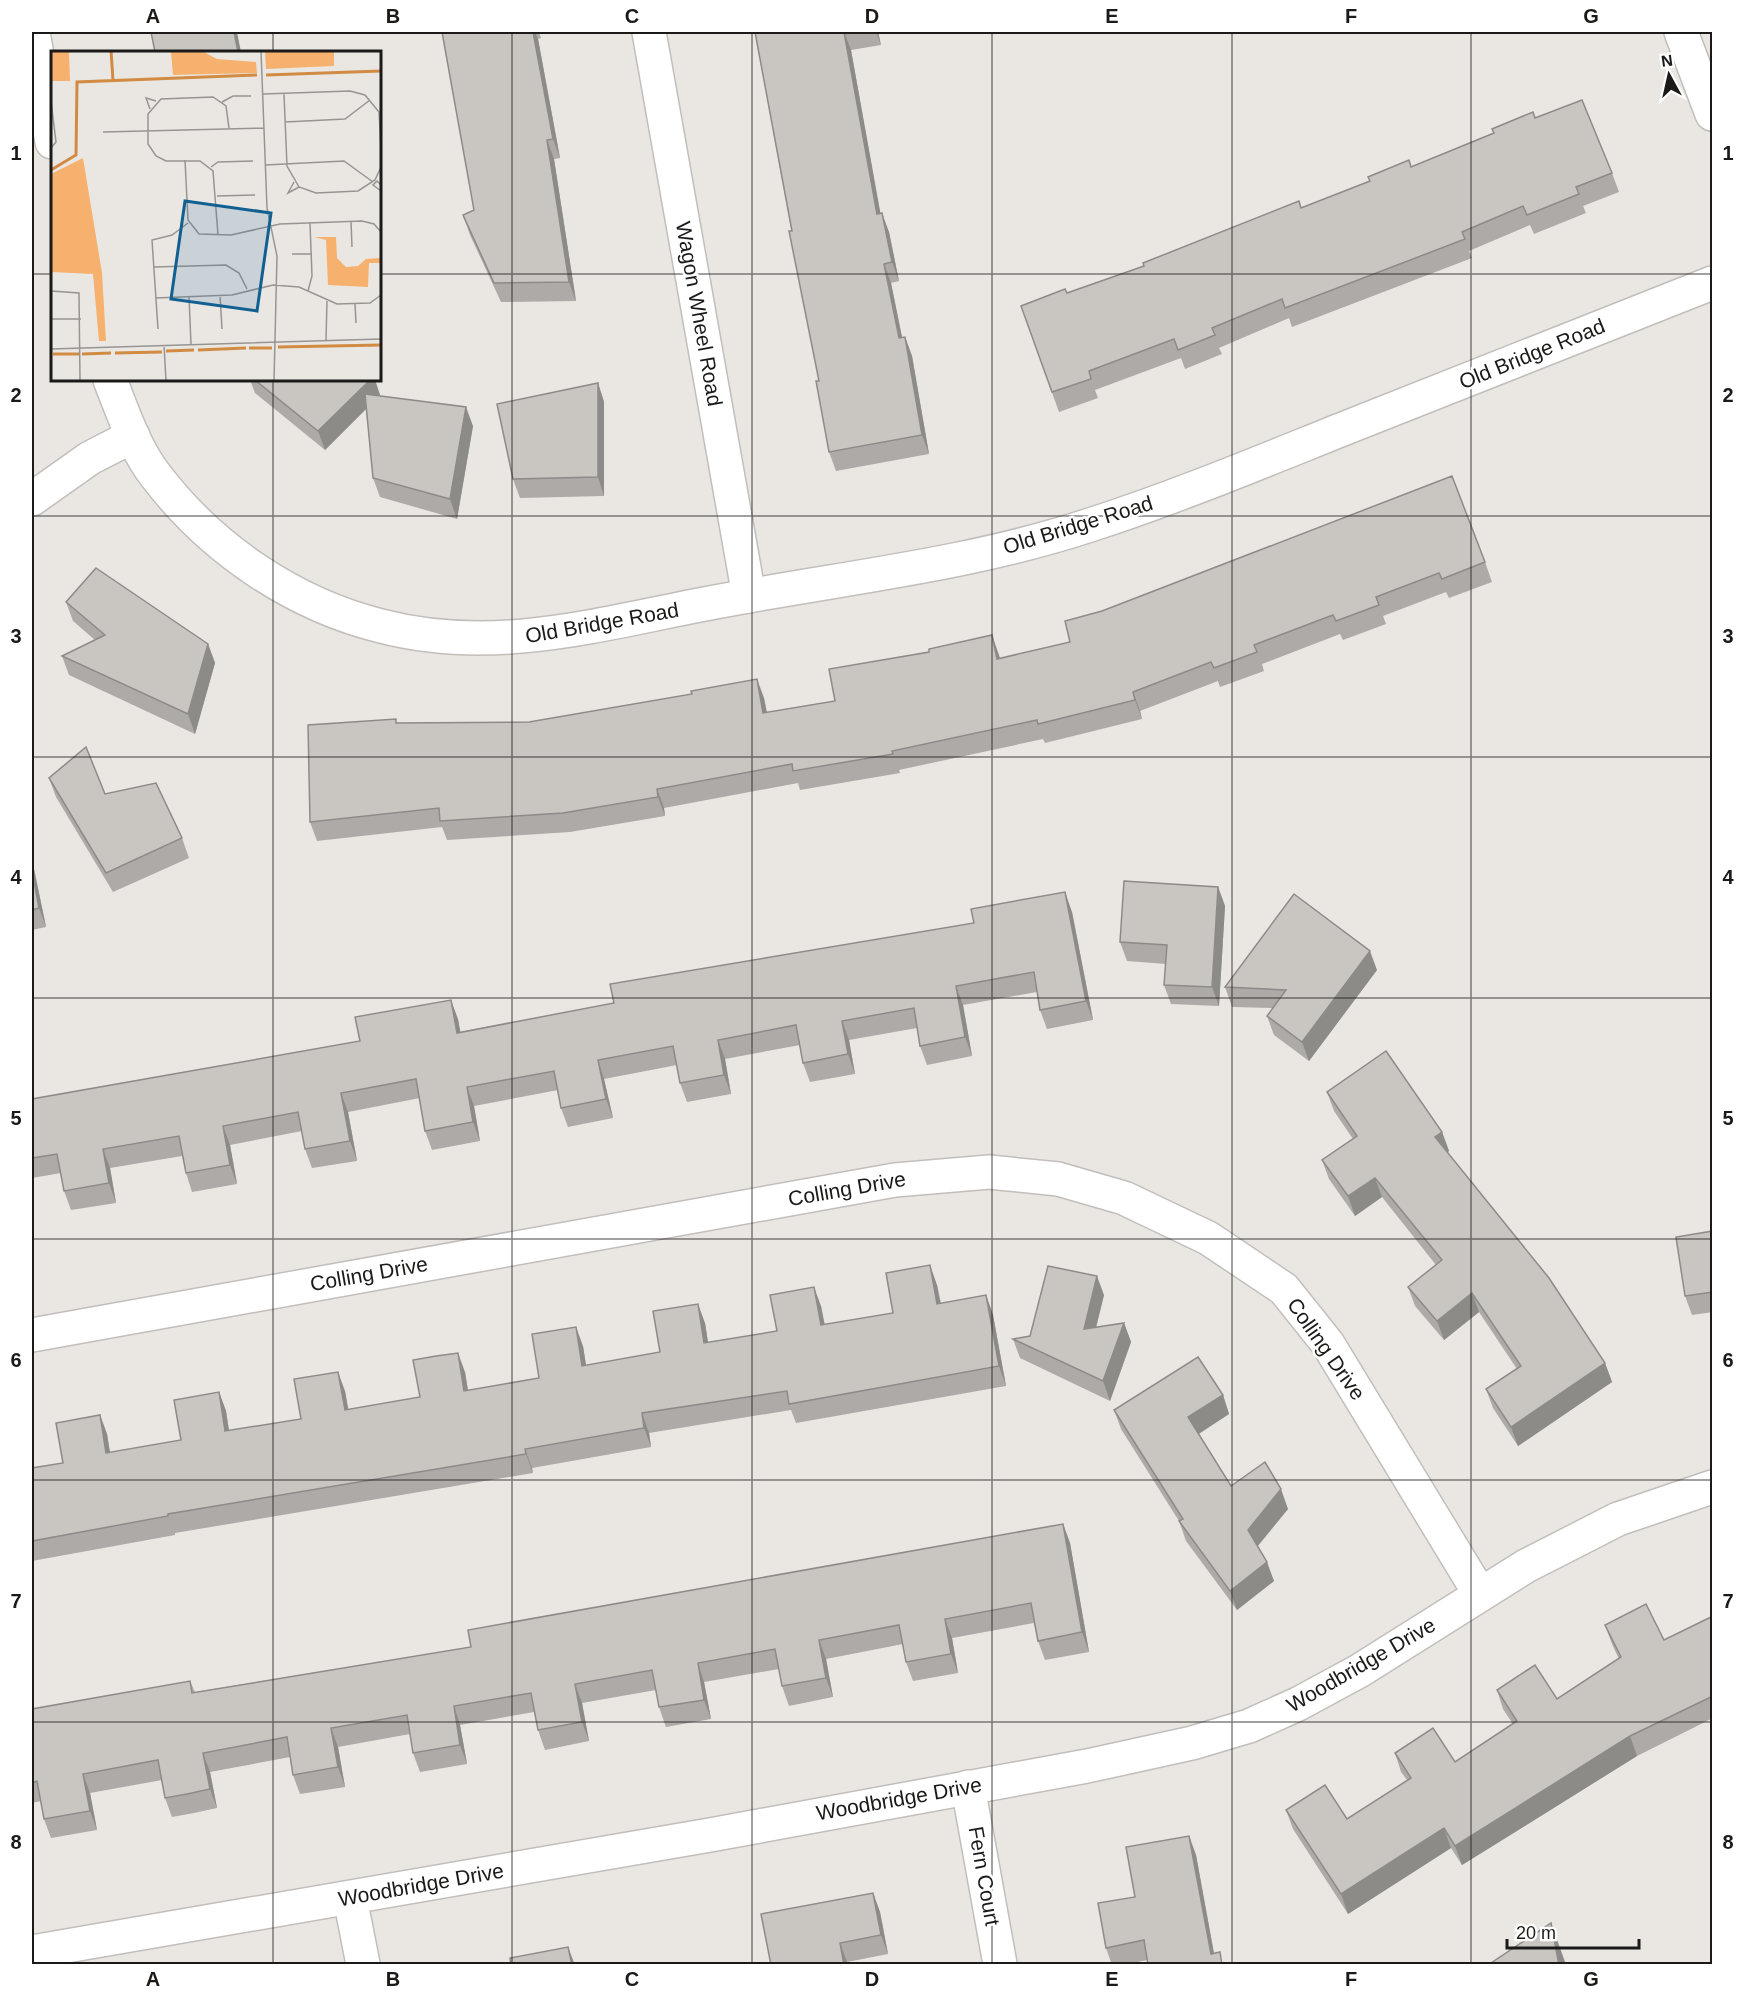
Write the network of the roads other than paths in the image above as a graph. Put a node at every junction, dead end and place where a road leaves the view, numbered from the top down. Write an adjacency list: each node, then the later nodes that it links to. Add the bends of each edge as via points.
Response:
1 (33, 32): 5 (street)
2 (649, 32): 10 (street, Wagon Wheel Road)
3 (1681, 32): 4 (street)
4 (1713, 114)
5 (51, 136)
6 (1713, 283): 10 (street, Old Bridge Road, via 1091,525 944,562)
7 (110, 381): 8 (street, Old Bridge Road)
8 (133, 436): 9 (street, via 90,458); 10 (street, Old Bridge Road, via 154,474 203,529 237,558 300,596 383,627 441,637 514,639)
9 (32, 499)
10 (749, 596)
11 (32, 1335): 13 (street, Colling Drive, via 895,1180 968,1172 1058,1179 1124,1198 1168,1216 1284,1289 1328,1344)
12 (1713, 1487): 13 (street, Woodbridge Drive, via 1618,1519)
13 (1480, 1594): 14 (street, Woodbridge Drive, via 1359,1671 1249,1726 1132,1758)
14 (968, 1786): 15 (street, Woodbridge Drive); 18 (street, Fern Court)
15 (350, 1898): 16 (street, Woodbridge Drive); 17 (street)
16 (32, 1952)
17 (363, 1965)
18 (1000, 1965)

